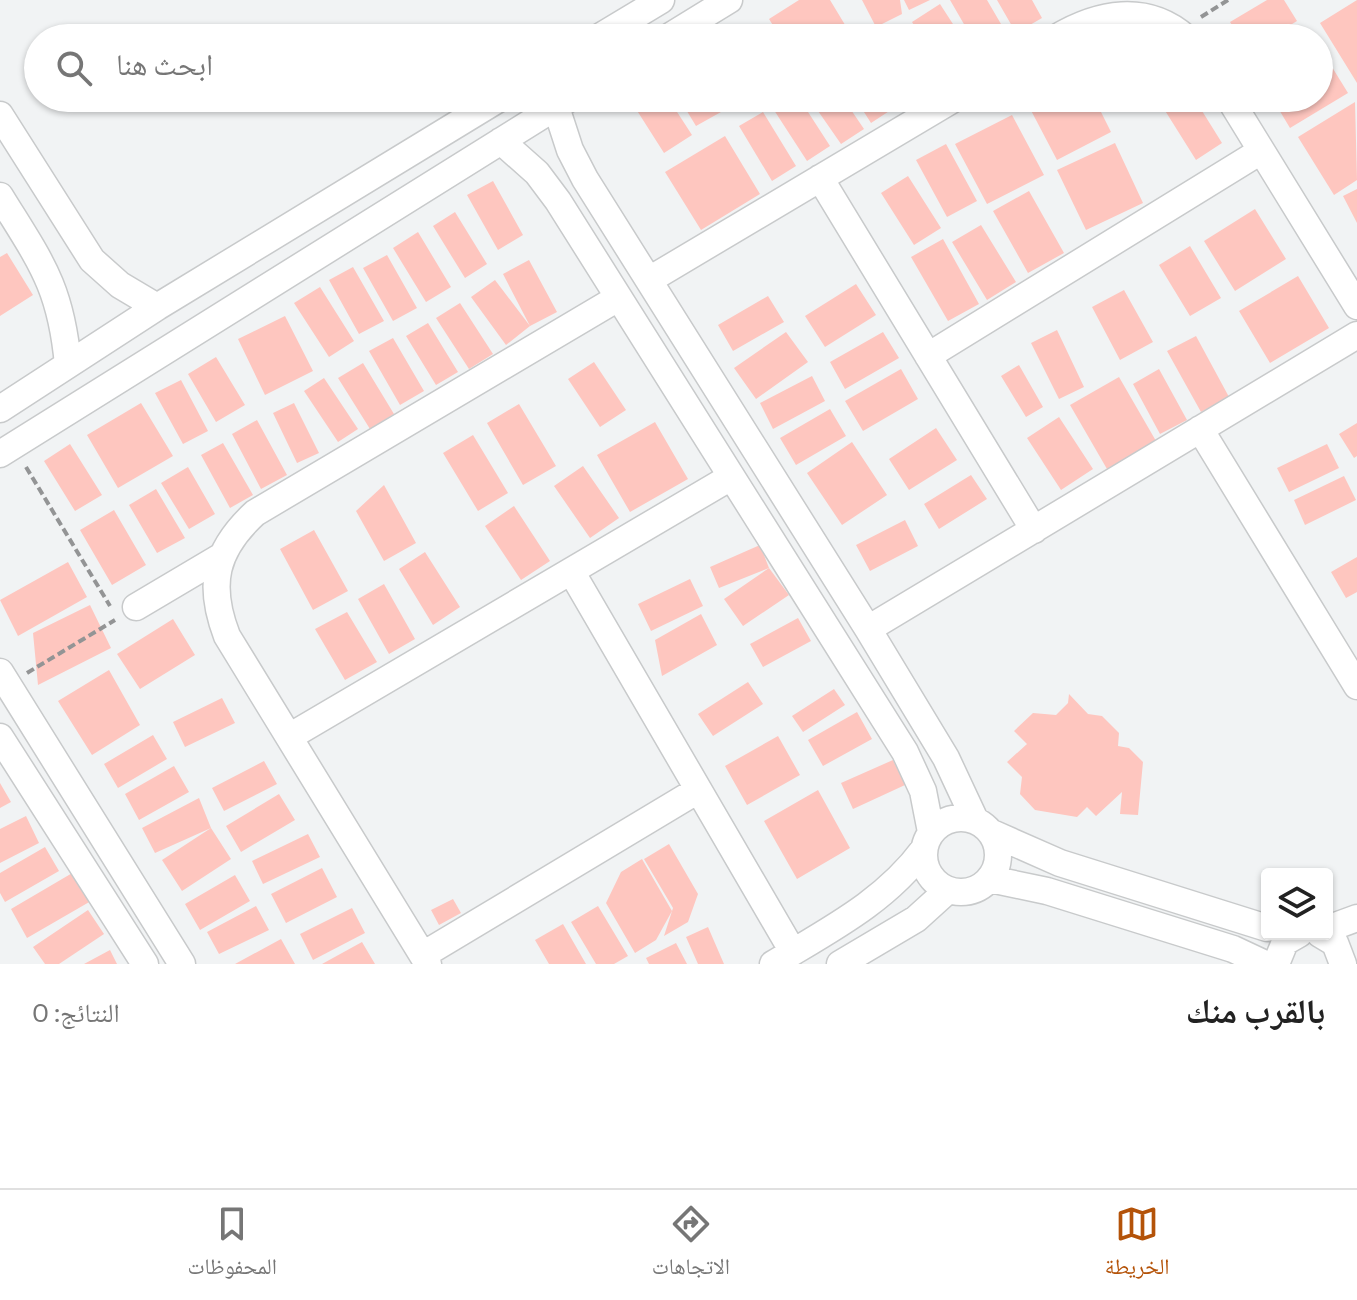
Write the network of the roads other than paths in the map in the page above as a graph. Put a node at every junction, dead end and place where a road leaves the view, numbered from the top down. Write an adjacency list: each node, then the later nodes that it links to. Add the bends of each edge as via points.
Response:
1 (661, 0): 4 (street)
2 (729, 0): 5 (street)
3 (1143, 7): 6 (street); 7 (street)
4 (621, 24)
5 (690, 24)
6 (1080, 24)
7 (1164, 24)
8 (477, 112): 21 (street)
9 (547, 112): 14 (street)
10 (565, 112): 18 (street, via 577,164)
11 (931, 112): 16 (street)
12 (1237, 112): 15 (street)
13 (0, 115): 21 (street, via 92,260)
14 (501, 141): 19 (street, via 548,187); 27 (street)
15 (1261, 151): 20 (street); 23 (street)
16 (820, 178): 18 (street); 23 (street)
17 (0, 196): 24 (street, via 53,284)
18 (649, 280): 33 (street)
19 (618, 298): 28 (street); 30 (street, via 255,513 235,532)
20 (1357, 306)
21 (157, 307): 24 (street)
22 (1357, 335): 26 (street)
23 (928, 356): 29 (street)
24 (68, 365): 25 (street)
25 (0, 409)
26 (1200, 429): 29 (street); 35 (street)
27 (7, 450)
28 (731, 477): 31 (street); 40 (street, via 905,752 923,791)
29 (1034, 530): 33 (street)
30 (222, 556): 32 (street); 37 (street, via 215,582 217,610 227,636)
31 (571, 571): 37 (street); 38 (street)
32 (136, 607)
33 (868, 629): 39 (street)
34 (4, 679): 45 (street)
35 (1357, 686)
36 (0, 737): 49 (street)
37 (289, 737): 51 (street)
38 (698, 790): 50 (street); 51 (street)
39 (984, 826): 40 (street, via 951,819); 41 (street, via 999,857); 44 (street, via 1060,863)
40 (928, 841): 42 (street, via 927,869); 50 (street, via 899,881 875,901)
41 (990, 879): 42 (street, via 975,890); 54 (street, via 1029,885 1233,949)
42 (948, 890): 53 (street, via 916,919)
43 (1357, 918): 46 (street)
44 (1261, 926)
45 (159, 927): 49 (street); 52 (street)
46 (1333, 927)
47 (1288, 940): 55 (street)
48 (1330, 940): 56 (street)
49 (138, 954)
50 (783, 958)
51 (425, 959)
52 (182, 964)
53 (840, 964)
54 (1265, 964)
55 (1276, 964)
56 (1343, 964)

